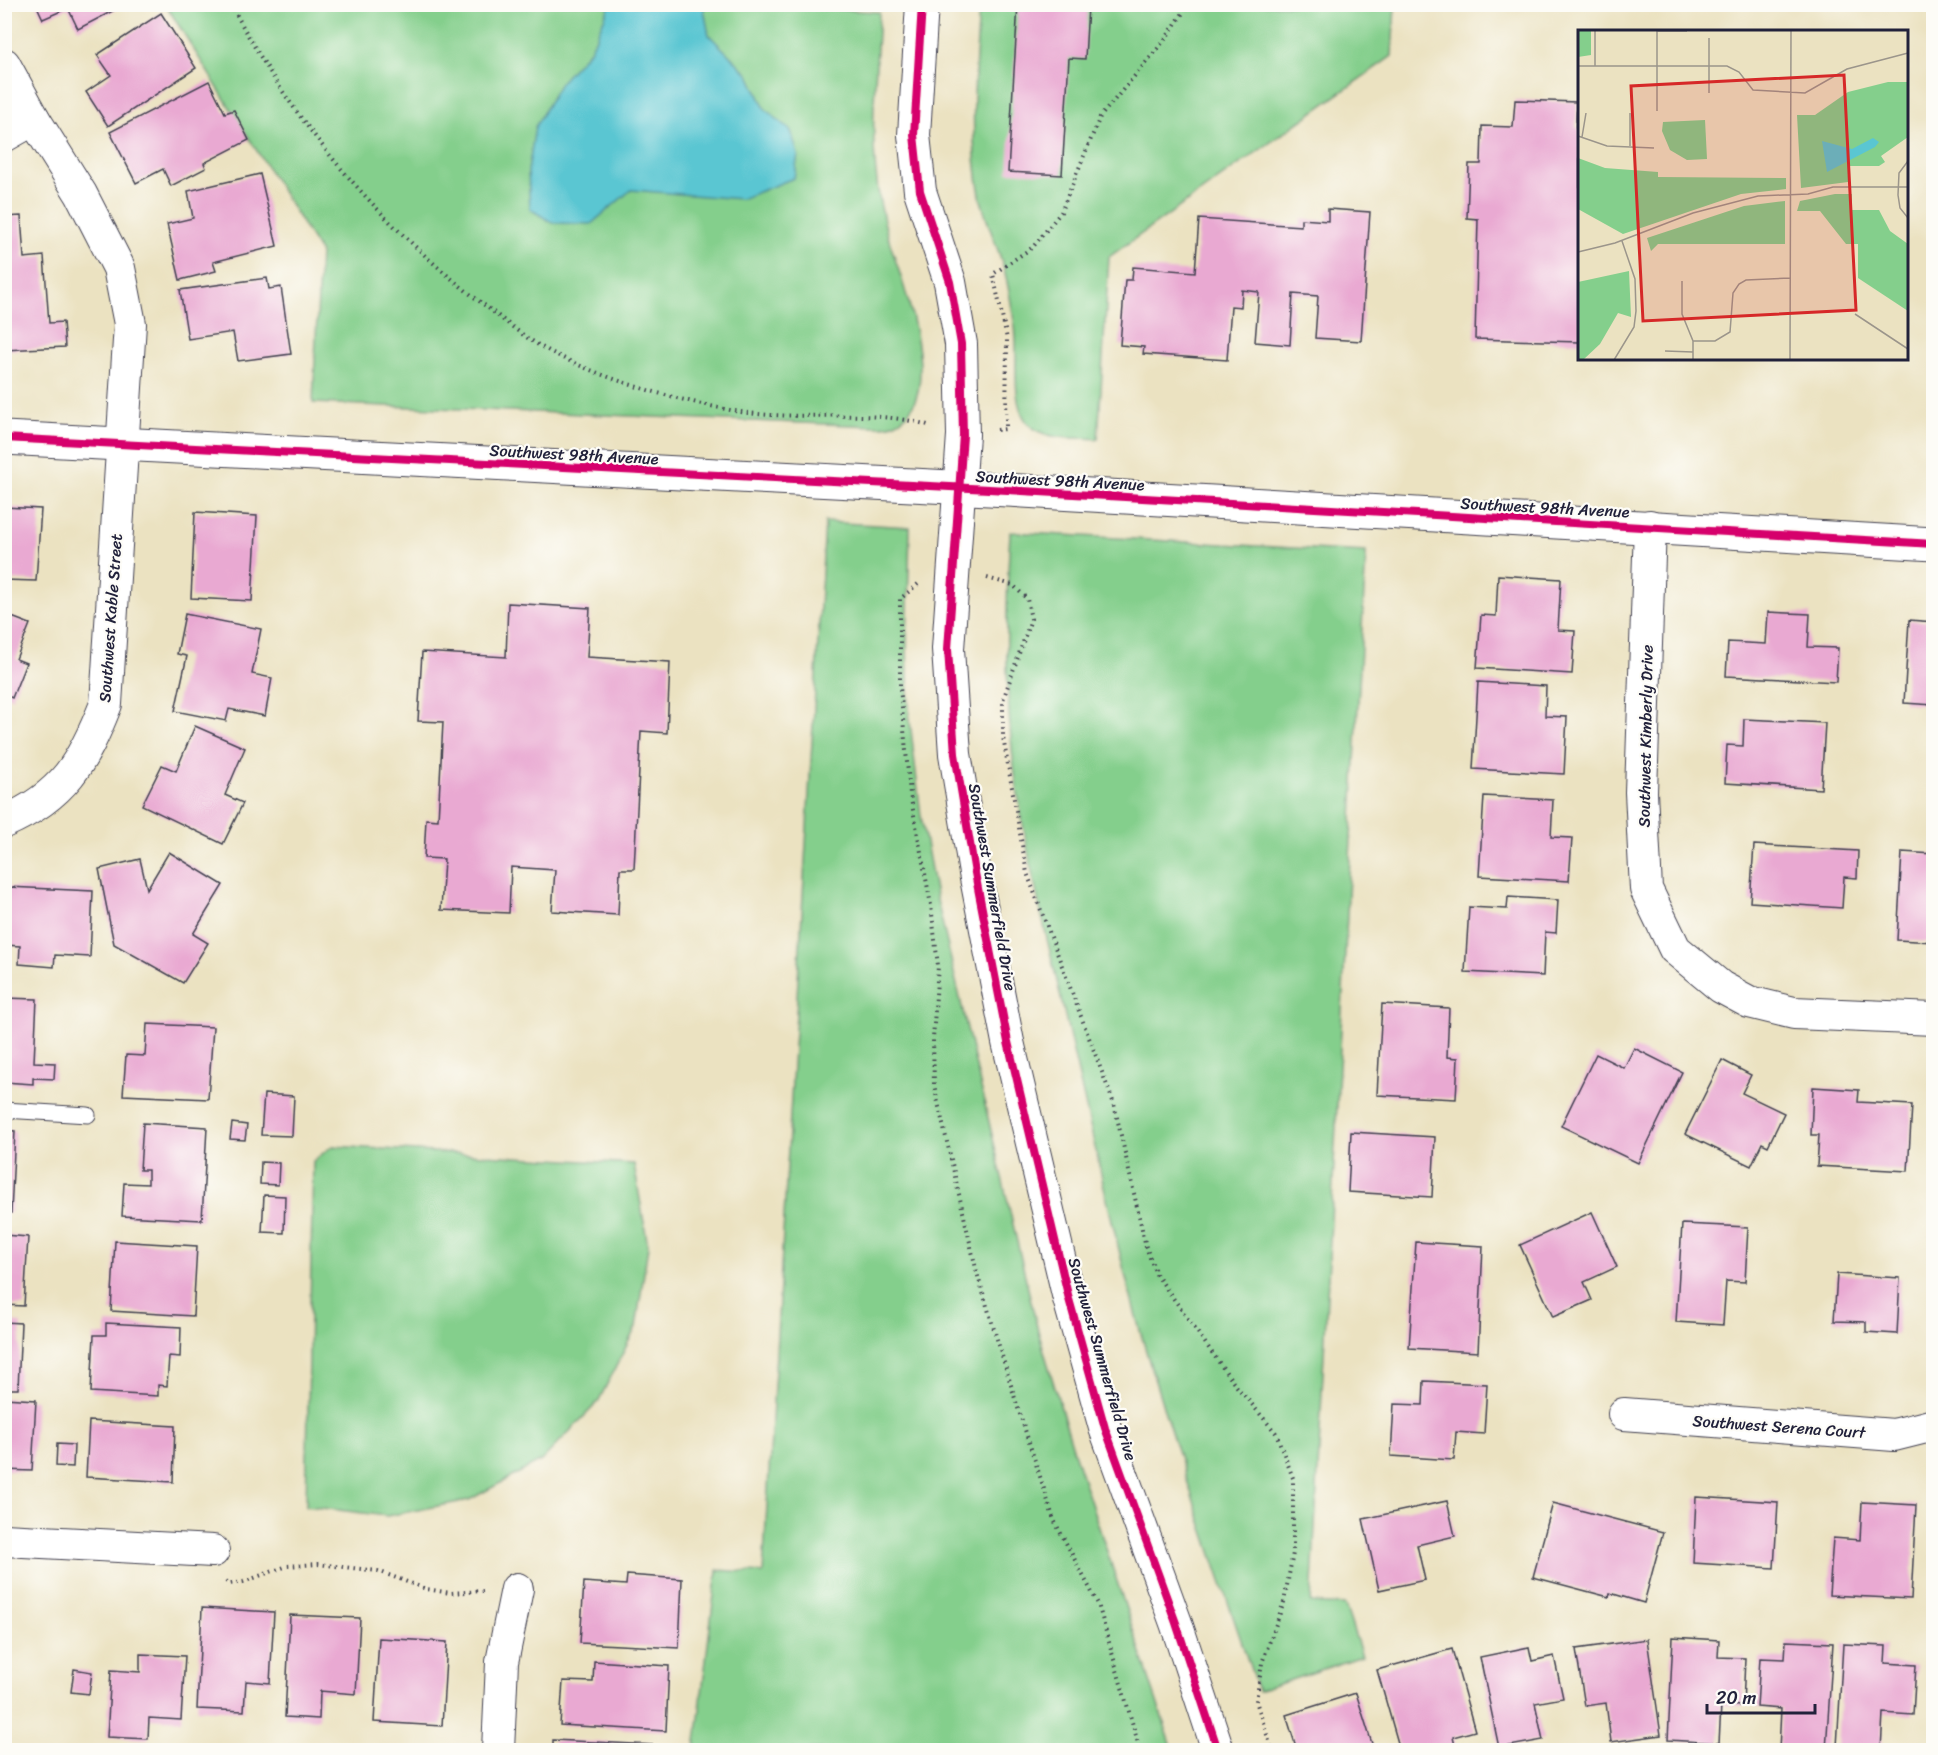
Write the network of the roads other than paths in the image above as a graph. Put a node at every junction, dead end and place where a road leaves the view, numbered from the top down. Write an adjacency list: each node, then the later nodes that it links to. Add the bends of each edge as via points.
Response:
1 (922, 4): 7 (street, Southwest Summerfield Drive, via 914,135 920,191 950,282 961,344 963,435)
2 (4, 64): 3 (street, Southwest Kable Street)
3 (34, 119): 4 (street); 6 (street, Southwest Kable Street, via 81,194 119,268 130,324)
4 (4, 136)
5 (4, 438): 6 (street, Southwest 98th Avenue)
6 (122, 444): 7 (street, Southwest 98th Avenue); 10 (street, Southwest Kable Street, via 106,704 88,749 61,786 26,813)
7 (958, 489): 8 (street, Southwest 98th Avenue); 20 (street, Southwest Summerfield Drive, via 948,649 955,754 1008,1042 1069,1299 1105,1428)
8 (1650, 526): 9 (street, Southwest 98th Avenue); 11 (street, Southwest Kimberly Drive, via 1641,792 1646,889 1675,949 1721,987 1749,1002 1794,1012)
9 (1934, 544)
10 (4, 822)
11 (1934, 1019)
12 (4, 1110): 13 (lane)
13 (88, 1115)
14 (1624, 1414): 15 (street, Southwest Serena Court, via 1894,1435)
15 (1934, 1425)
16 (4, 1540): 17 (street)
17 (213, 1551)
18 (517, 1589): 19 (street, via 502,1662)
19 (498, 1750)
20 (1218, 1750)

